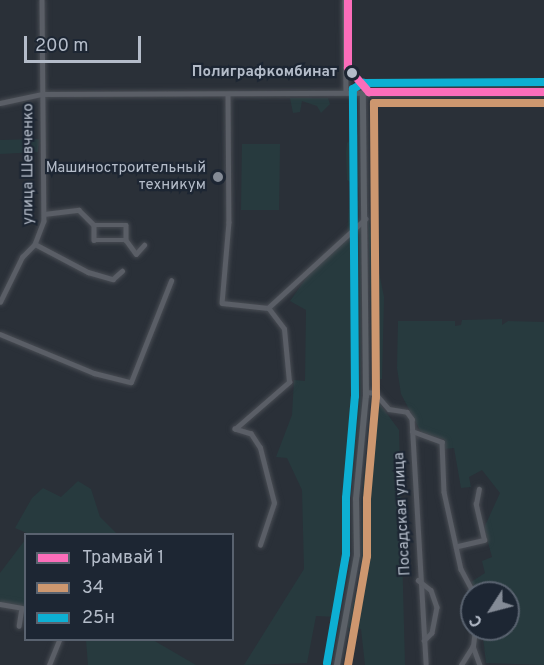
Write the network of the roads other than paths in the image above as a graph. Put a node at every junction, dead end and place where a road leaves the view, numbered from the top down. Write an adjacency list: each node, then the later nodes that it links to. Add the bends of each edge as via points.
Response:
1 (42, 0): 6 (street)
2 (345, 0): 3 (street)
3 (346, 92): 5 (street, улица Шевченко); 7 (street, улица Шевченко)
4 (544, 92): 5 (main road, улица Шевченко)
5 (363, 93): 10 (main road)
6 (42, 94): 7 (street, улица Шевченко); 8 (street, улица Шевченко); 9 (street, улица Шевченко)
7 (228, 94): 18 (street, via 230,222 220,290 222,303)
8 (0, 103)
9 (44, 214): 11 (street, via 79,210); 13 (street, улица Шевченко)
10 (364, 219): 18 (street); 20 (main road)
11 (94, 225): 12 (street, via 94,240); 12 (street, via 126,225)
12 (126, 240): 14 (street, via 136,254)
13 (36, 244): 15 (street, улица Шевченко, via 88,272 113,279); 17 (street, via 22,257)
14 (144, 246)
15 (122, 271)
16 (171, 281): 19 (street, via 137,375 131,382 94,373)
17 (0, 303)
18 (268, 308): 23 (street, via 284,329 289,382 235,429 251,434 260,448 274,503)
19 (0, 334)
20 (367, 392): 21 (street, Посадская улица, via 375,393 389,409 407,411); 35 (main road, via 356,500 357,555)
21 (412, 431): 24 (street, via 442,442 444,492); 25 (street, Посадская улица)
22 (479, 489): 24 (street, via 476,504 484,540)
23 (260, 545)
24 (458, 546): 26 (street, via 461,569)
25 (418, 580): 30 (street, Посадская улица); 30 (street, via 430,590 438,607 432,633)
26 (468, 581)
27 (0, 604): 28 (street, via 22,608)
28 (19, 626)
29 (58, 641): 34 (street)
30 (424, 641): 33 (street, Посадская улица)
31 (474, 641): 32 (street)
32 (473, 646): 36 (street); 37 (street)
33 (426, 664)
34 (49, 665)
35 (337, 665)
36 (461, 665)
37 (480, 665)

